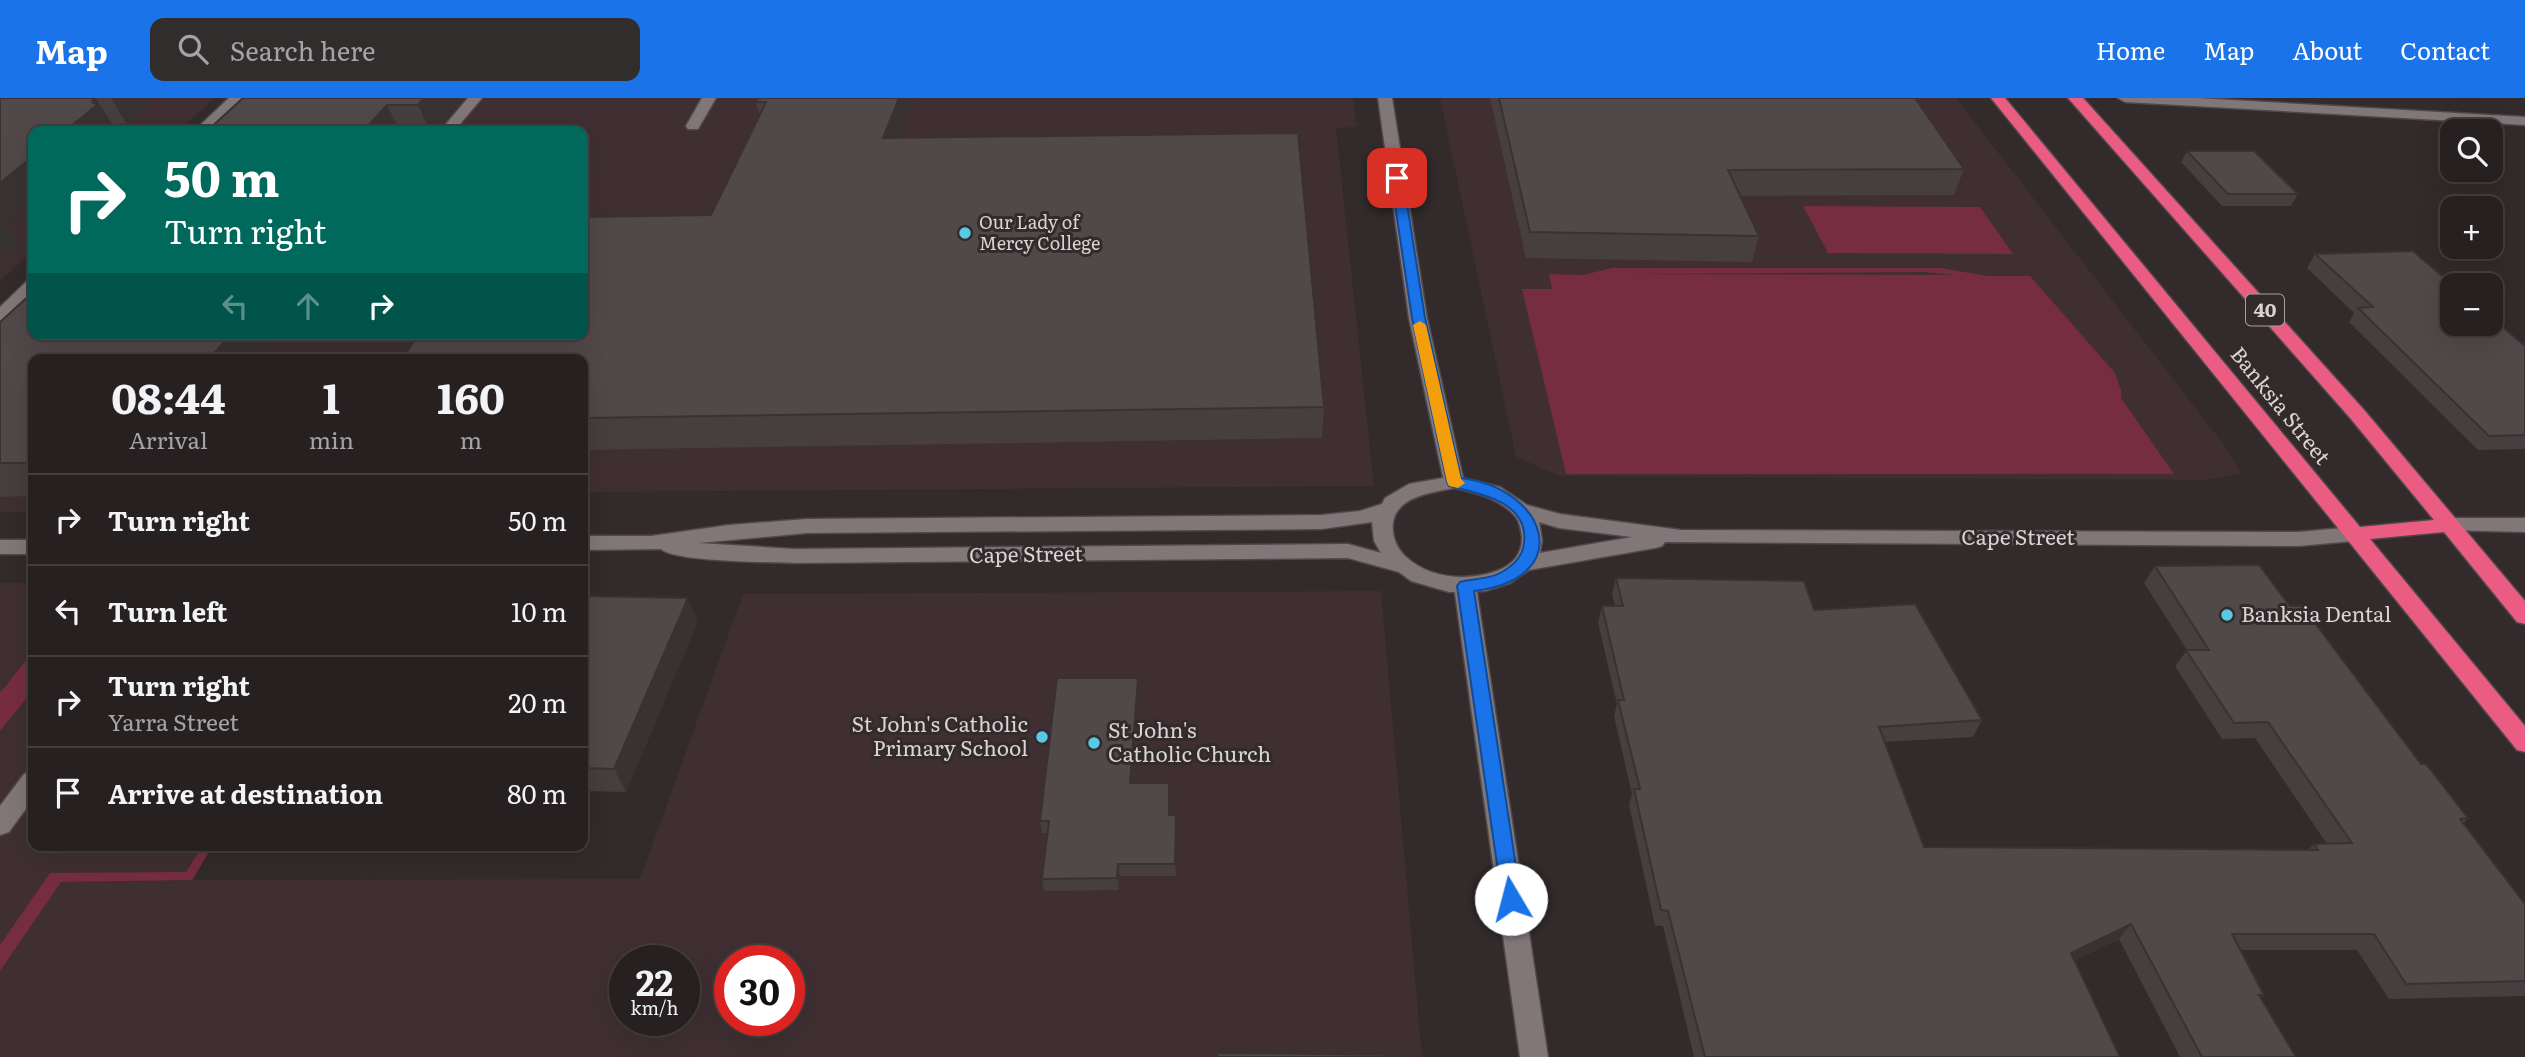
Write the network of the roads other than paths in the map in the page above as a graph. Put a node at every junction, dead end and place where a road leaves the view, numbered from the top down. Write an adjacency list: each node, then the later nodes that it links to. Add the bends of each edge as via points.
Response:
1 (237, 98): 9 (street)
2 (475, 98): 10 (street)
3 (709, 98): 11 (street)
4 (1385, 98): 14 (street, via 1418,318)
5 (1998, 98): 19 (highway, Banksia Street)
6 (2075, 98): 17 (highway, 40)
7 (2125, 98): 8 (street)
8 (2525, 121)
9 (206, 126)
10 (451, 126)
11 (693, 126)
12 (28, 290): 13 (street)
13 (0, 316)
14 (1454, 482): 15 (street, via 1414,488); 16 (street, via 1491,490)
15 (1386, 509): 22 (street, Cape Street, via 1322,522 807,526); 26 (street, via 1382,537)
16 (1519, 509): 20 (street, Cape Street, via 1559,521); 25 (street, via 1533,536)
17 (2451, 525): 18 (street); 19 (highway); 28 (highway, 40)
18 (2525, 525)
19 (2354, 534): 20 (street, Cape Street, via 2298,539); 29 (highway, Banksia Street)
20 (1681, 537): 25 (street, Cape Street)
21 (588, 543): 22 (street, Cape Street)
22 (651, 543): 26 (street, Cape Street, via 720,553 794,556 1348,551)
23 (0, 547): 24 (street)
24 (28, 547)
25 (1523, 564): 27 (street, via 1508,576)
26 (1400, 565): 27 (street, via 1419,577)
27 (1465, 586): 32 (street)
28 (2525, 616)
29 (2525, 743)
30 (28, 788): 31 (street)
31 (0, 825)
32 (1534, 1057)

